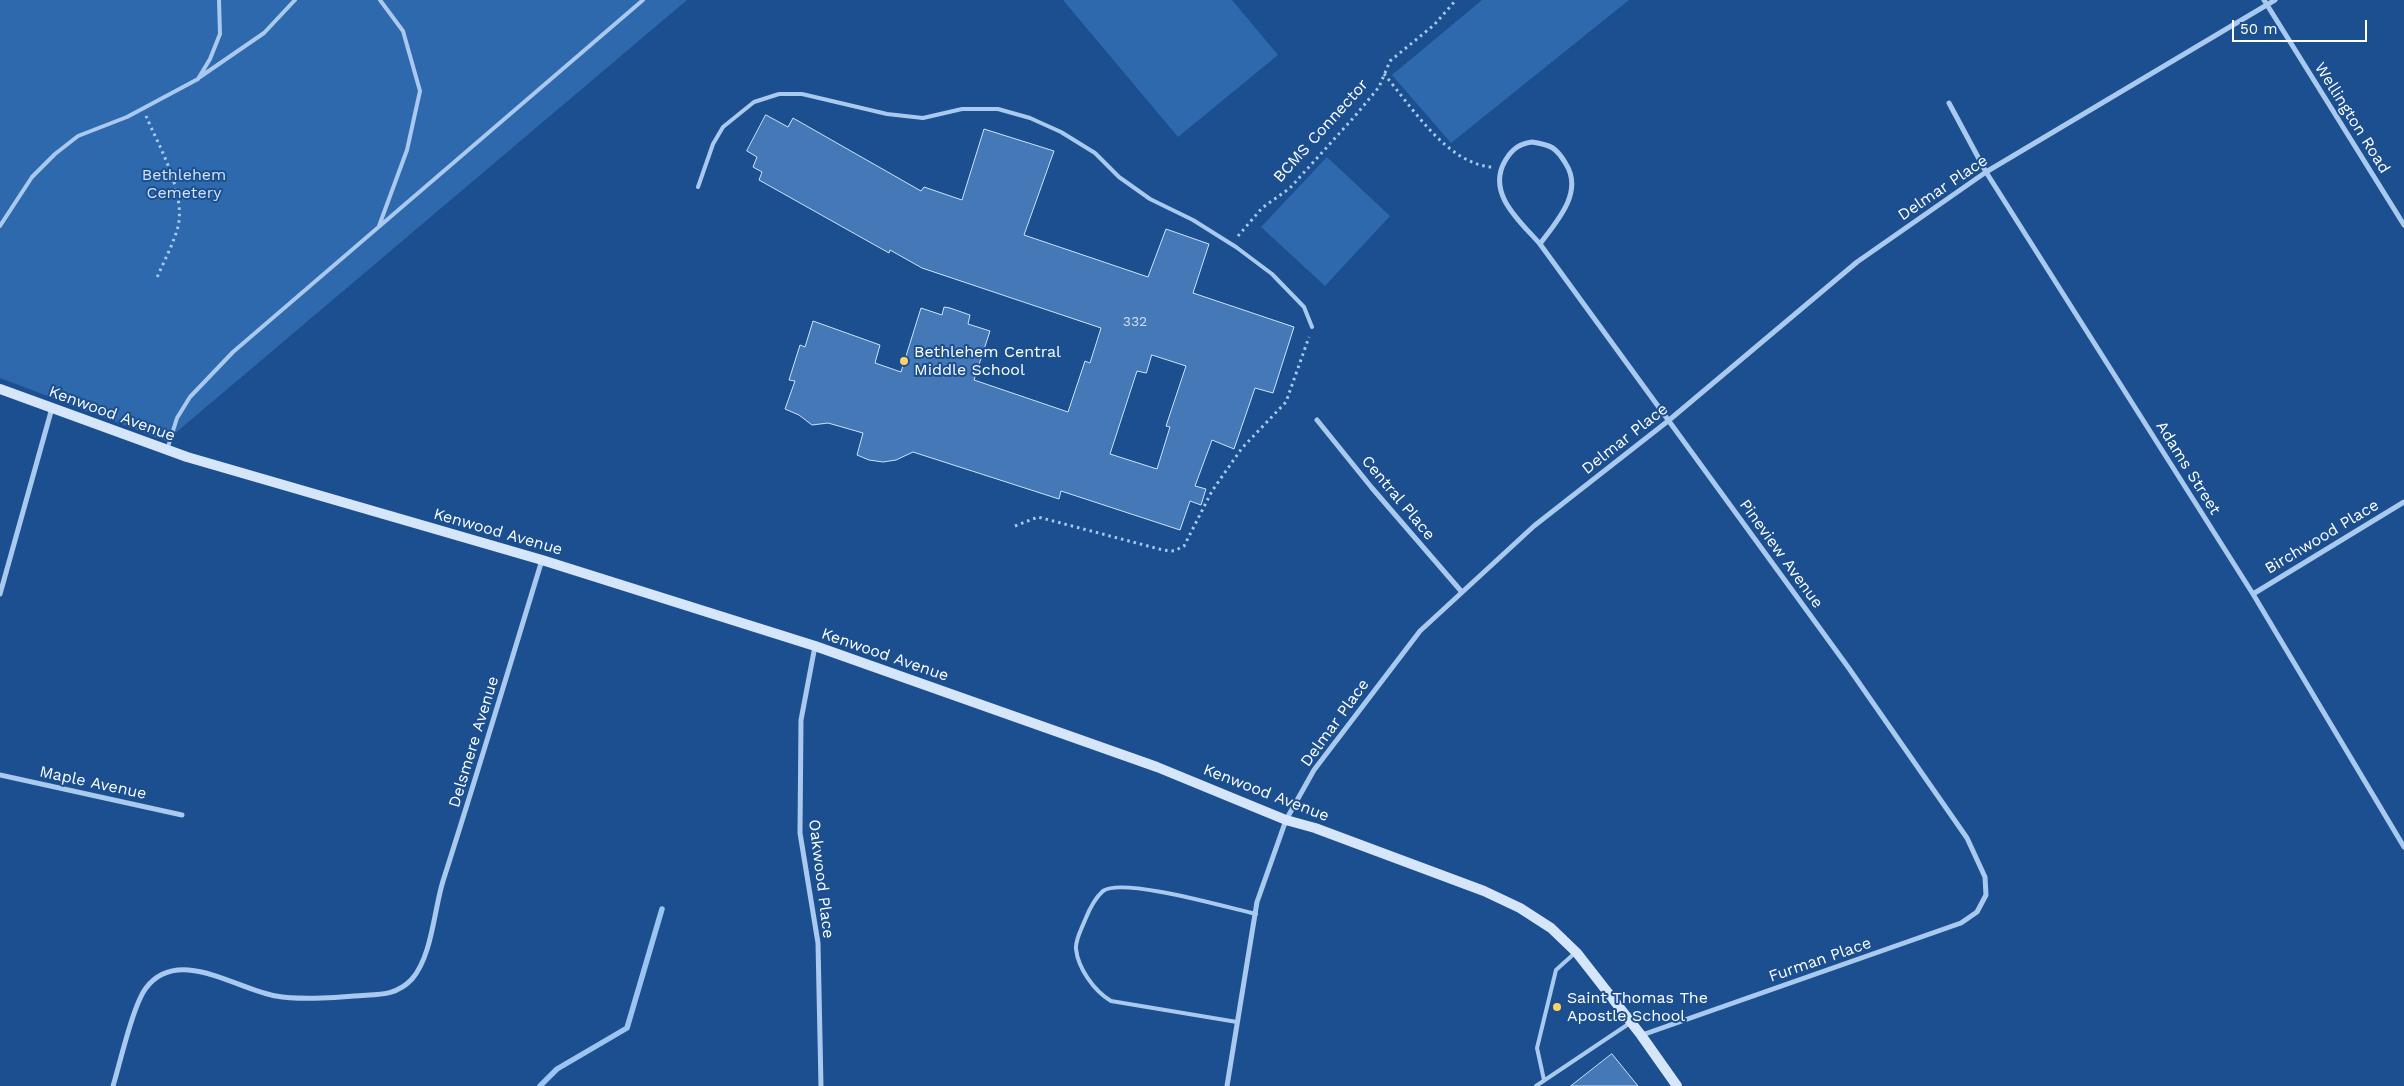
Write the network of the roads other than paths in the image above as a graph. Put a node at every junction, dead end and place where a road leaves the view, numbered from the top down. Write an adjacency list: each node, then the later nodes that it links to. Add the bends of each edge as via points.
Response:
1 (219, 0): 7 (lane, via 220,34)
2 (295, 0): 7 (lane, via 264,32)
3 (380, 0): 13 (lane, via 403,31 420,90 407,150)
4 (643, 0): 13 (lane)
5 (2275, 0): 6 (street, Delmar Place)
6 (2265, 2): 9 (street, Delmar Place); 11 (street, Wellington Road)
7 (198, 79): 12 (lane, via 143,109 78,136 32,177)
8 (1949, 103): 9 (street, Adams Street)
9 (1986, 172): 19 (street, Delmar Place, via 1856,262); 25 (street, Adams Street)
10 (698, 187): 15 (lane, via 713,144 723,127 754,102 778,94 802,94 887,114 923,118 962,109 998,109 1030,118 1061,132 1095,153 1119,177 1150,199 1193,220 1231,244 1272,274 1304,306)
11 (2404, 225)
12 (0, 226)
13 (378, 228): 20 (lane, via 233,352 190,397 177,418)
14 (1540, 244): 14 (street, Pineview Avenue, via 1567,204 1572,185 1569,168 1555,148 1532,142 1519,144 1501,168 1501,195); 19 (street, Pineview Avenue)
15 (1312, 328)
16 (0, 389): 17 (street, Kenwood Avenue)
17 (52, 408): 20 (street, Kenwood Avenue); 24 (street)
18 (1317, 420): 23 (street, Central Place)
19 (1668, 421): 23 (street, Delmar Place, via 1534,526); 31 (street, Pineview Avenue, via 1848,667 1967,838)
20 (167, 450): 22 (street, Kenwood Avenue)
21 (2404, 502): 25 (street, Birchwood Place)
22 (542, 560): 26 (street, Kenwood Avenue); 38 (street, Delsmere Avenue, via 442,884 423,961 412,979 396,992 344,997 278,997 207,973 182,968 166,971 146,988 139,1002)
23 (1461, 591): 29 (street, Delmar Place, via 1420,631 1314,770)
24 (0, 594)
25 (2253, 594): 30 (street, Adams Street)
26 (815, 646): 29 (street, Kenwood Avenue, via 1157,767); 39 (street, Oakwood Place, via 801,720 800,833 818,943)
27 (0, 775): 28 (street, Maple Avenue)
28 (182, 815)
29 (1286, 820): 32 (street, Delmar Place); 33 (street, Kenwood Avenue, via 1484,891 1552,928)
30 (2404, 847)
31 (1987, 886): 36 (street, Furman Place, via 1977,912 1961,923)
32 (1256, 914): 34 (street, Delmar Place); 34 (lane, via 1116,886 1104,891 1090,909 1076,948 1087,980 1111,1001)
33 (1576, 952): 35 (street, Kenwood Avenue); 37 (lane, via 1556,970 1537,1048)
34 (1238, 1022): 40 (street, Delmar Place)
35 (1631, 1022): 36 (street, Kenwood Avenue); 37 (lane)
36 (1641, 1035): 42 (street, Kenwood Avenue)
37 (1544, 1080): 41 (lane)
38 (113, 1086)
39 (821, 1086)
40 (1227, 1086)
41 (1536, 1086)
42 (1677, 1086)

